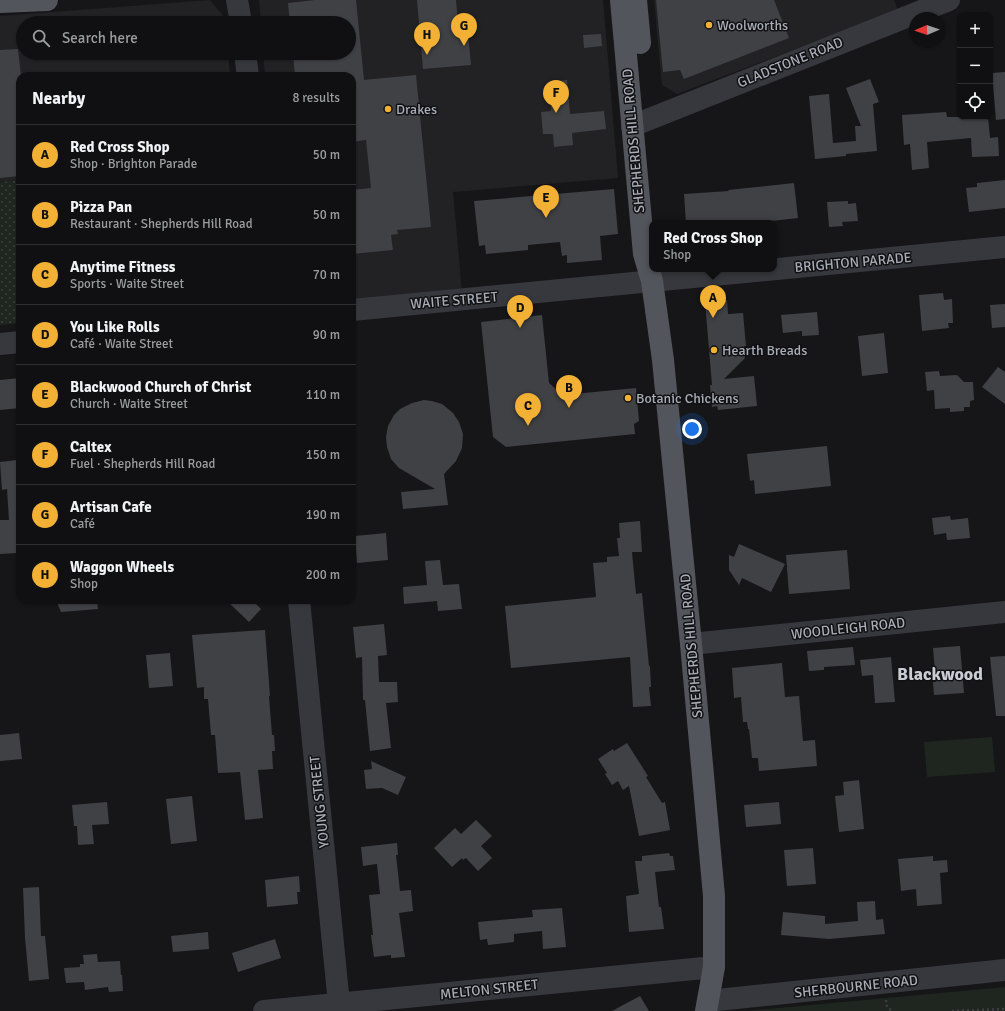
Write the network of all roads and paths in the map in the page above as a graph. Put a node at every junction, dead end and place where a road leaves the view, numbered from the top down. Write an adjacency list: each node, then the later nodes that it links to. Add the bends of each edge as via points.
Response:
1 (46, 0): 6 (main road)
2 (237, 0): 7 (street)
3 (621, 0): 10 (main road, SHEPHERDS HILL ROAD)
4 (636, 0): 10 (main road, SHEPHERDS HILL ROAD)
5 (949, 0): 10 (street, GLADSTONE ROAD)
6 (0, 2)
7 (240, 16)
8 (246, 60): 9 (street)
9 (247, 72)
10 (639, 123): 11 (main road, SHEPHERDS HILL ROAD); 14 (main road, SHEPHERDS HILL ROAD, via 644,254)
11 (655, 220)
12 (1005, 247): 13 (street, BRIGHTON PARADE)
13 (777, 265)
14 (649, 266)
15 (691, 272): 16 (street, BRIGHTON PARADE)
16 (653, 275): 17 (street, WAITE STREET); 22 (main road, SHEPHERDS HILL ROAD)
17 (356, 310)
18 (16, 342): 19 (street)
19 (0, 344)
20 (299, 604): 25 (street, YOUNG STREET)
21 (1005, 612): 22 (street, WOODLEIGH ROAD)
22 (691, 644): 23 (main road, SHEPHERDS HILL ROAD, via 714,896)
23 (714, 968): 26 (street, MELTON STREET); 27 (main road, SHEPHERDS HILL ROAD)
24 (1005, 970): 27 (street, SHERBOURNE ROAD)
25 (339, 1004): 26 (street, MELTON STREET); 29 (street, MELTON STREET)
26 (398, 1004)
27 (707, 1006)
28 (1005, 1009): 30 (path)
29 (264, 1011)
30 (952, 1011)

